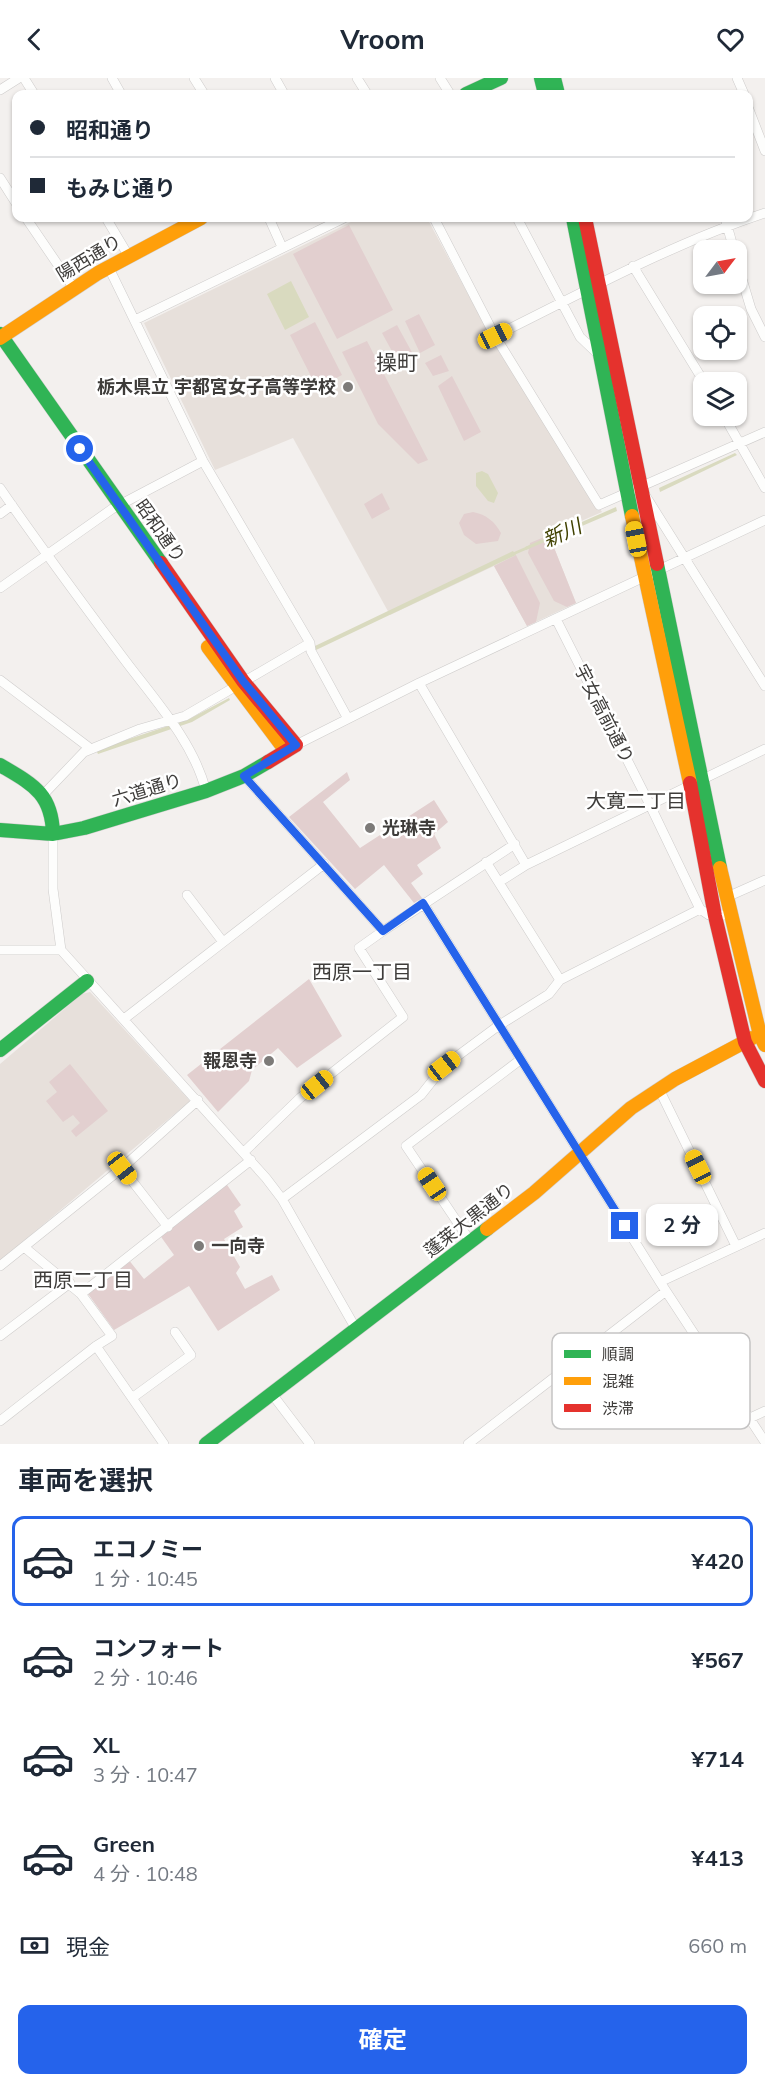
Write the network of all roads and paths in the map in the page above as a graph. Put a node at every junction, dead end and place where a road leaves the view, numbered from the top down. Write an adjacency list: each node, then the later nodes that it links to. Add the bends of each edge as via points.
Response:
1 (19, 78): 3 (street)
2 (501, 78): 4 (street)
3 (0, 90)
4 (475, 90)
5 (753, 120): 6 (street)
6 (765, 152)
7 (0, 178): 8 (street)
8 (12, 197)
9 (29, 222): 26 (street)
10 (108, 222): 22 (street)
11 (183, 222): 22 (street, 陽西通り)
12 (271, 222): 21 (street)
13 (336, 222): 21 (street)
14 (436, 222): 30 (street)
15 (519, 222): 28 (street)
16 (574, 222): 25 (street)
17 (586, 222): 25 (street)
18 (724, 222): 24 (street)
19 (726, 222): 20 (street)
20 (731, 240)
21 (282, 248): 29 (street)
22 (128, 255): 23 (street, 陽西通り)
23 (108, 266): 26 (street, 陽西通り); 29 (street)
24 (633, 266): 25 (street); 34 (street)
25 (594, 286): 28 (street); 33 (street); 41 (street)
26 (73, 287): 32 (street, 陽西通り)
27 (747, 294): 31 (street)
28 (563, 302): 30 (street); 33 (street, via 580,337)
29 (135, 320): 38 (street)
30 (495, 336): 41 (street, via 599,505)
31 (765, 337)
32 (0, 339): 43 (street, 昭和通り)
33 (602, 358): 41 (street)
34 (698, 372)
35 (730, 426): 37 (street)
36 (765, 432): 37 (street)
37 (741, 444): 40 (street); 41 (street)
38 (203, 461): 43 (street); 52 (street)
39 (0, 488): 42 (street)
40 (765, 488)
41 (634, 491): 47 (street); 48 (street); 49 (street)
42 (12, 505): 44 (street); 46 (street)
43 (116, 507): 46 (street); 54 (street, 昭和通り)
44 (0, 514)
45 (765, 520): 47 (street)
46 (46, 554): 50 (street); 58 (street)
47 (686, 557): 48 (street); 56 (street)
48 (659, 571): 49 (street); 64 (street)
49 (644, 578): 51 (street); 64 (street)
50 (0, 588)
51 (556, 619): 55 (street); 67 (street, 宇女高前通り)
52 (310, 643): 54 (street); 57 (street)
53 (0, 680): 61 (street)
54 (239, 683): 58 (street, via 185,716); 59 (street, 昭和通り)
55 (419, 683): 57 (street); 70 (street)
56 (765, 686)
57 (347, 717): 59 (street)
58 (169, 719): 61 (street); 65 (street, via 194,759)
59 (291, 748): 63 (street, 六道通り)
60 (765, 748): 64 (street)
61 (91, 749): 66 (street)
62 (0, 765): 66 (street)
63 (244, 776): 65 (street, 六道通り); 72 (street)
64 (696, 780): 67 (street); 77 (street); 81 (street)
65 (206, 791): 69 (street, 六道通り)
66 (44, 795): 69 (street, via 53,813)
67 (649, 802): 73 (street); 79 (street, 宇女高前通り)
68 (0, 830): 69 (street, 六道通り)
69 (53, 834): 85 (street, via 53,889)
70 (515, 844): 71 (street); 73 (street)
71 (486, 862): 75 (street); 78 (street)
72 (324, 864): 82 (street); 83 (street)
73 (526, 865): 75 (street)
74 (765, 880): 77 (street)
75 (499, 882): 87 (street)
76 (187, 895): 83 (street)
77 (727, 897): 80 (street)
78 (423, 903): 82 (street); 89 (street)
79 (700, 909): 81 (street); 87 (street)
80 (730, 915): 81 (street); 90 (street)
81 (715, 916): 91 (street)
82 (383, 931): 97 (street, via 359,948 403,1017 300,1098)
83 (224, 942): 88 (street)
84 (0, 950): 85 (street)
85 (61, 950): 86 (street)
86 (87, 981): 88 (street); 92 (street)
87 (560, 981): 89 (street, via 549,994)
88 (124, 1019): 96 (street)
89 (498, 1026): 93 (street); 101 (street, via 444,1066 421,1095)
90 (763, 1037): 91 (street, 蓬莱大黒通り)
91 (745, 1042): 94 (street); 95 (street, 蓬莱大黒通り)
92 (0, 1050)
93 (520, 1060): 98 (street); 104 (street, via 406,1146)
94 (765, 1081)
95 (659, 1089): 98 (street, 蓬莱大黒通り); 105 (street)
96 (198, 1100): 97 (street); 100 (street)
97 (245, 1151): 99 (street)
98 (577, 1152): 104 (street, 蓬莱大黒通り, via 534,1193); 108 (street)
99 (251, 1160): 101 (street); 102 (street)
100 (122, 1168): 102 (street); 106 (street)
101 (282, 1199): 112 (street)
102 (168, 1227): 111 (street)
103 (765, 1233): 105 (street)
104 (470, 1241): 112 (street, 蓬莱大黒通り)
105 (736, 1246): 108 (street)
106 (24, 1247): 107 (street); 109 (street)
107 (0, 1266)
108 (660, 1282): 110 (street)
109 (70, 1283): 111 (street); 116 (street)
110 (666, 1291): 114 (street); 115 (street)
111 (81, 1294): 117 (street, via 112,1336)
112 (356, 1329): 119 (street, 蓬莱大黒通り)
113 (175, 1332): 120 (street, via 191,1355)
114 (612, 1333)
115 (694, 1333)
116 (0, 1336)
117 (96, 1346): 120 (street); 123 (street)
118 (552, 1379): 128 (street)
119 (272, 1394): 126 (street, 蓬莱大黒通り); 127 (street)
120 (132, 1398): 125 (street)
121 (765, 1411): 122 (street)
122 (750, 1418): 124 (street)
123 (0, 1421)
124 (762, 1442)
125 (164, 1444)
126 (206, 1444)
127 (310, 1444)
128 (468, 1444)

